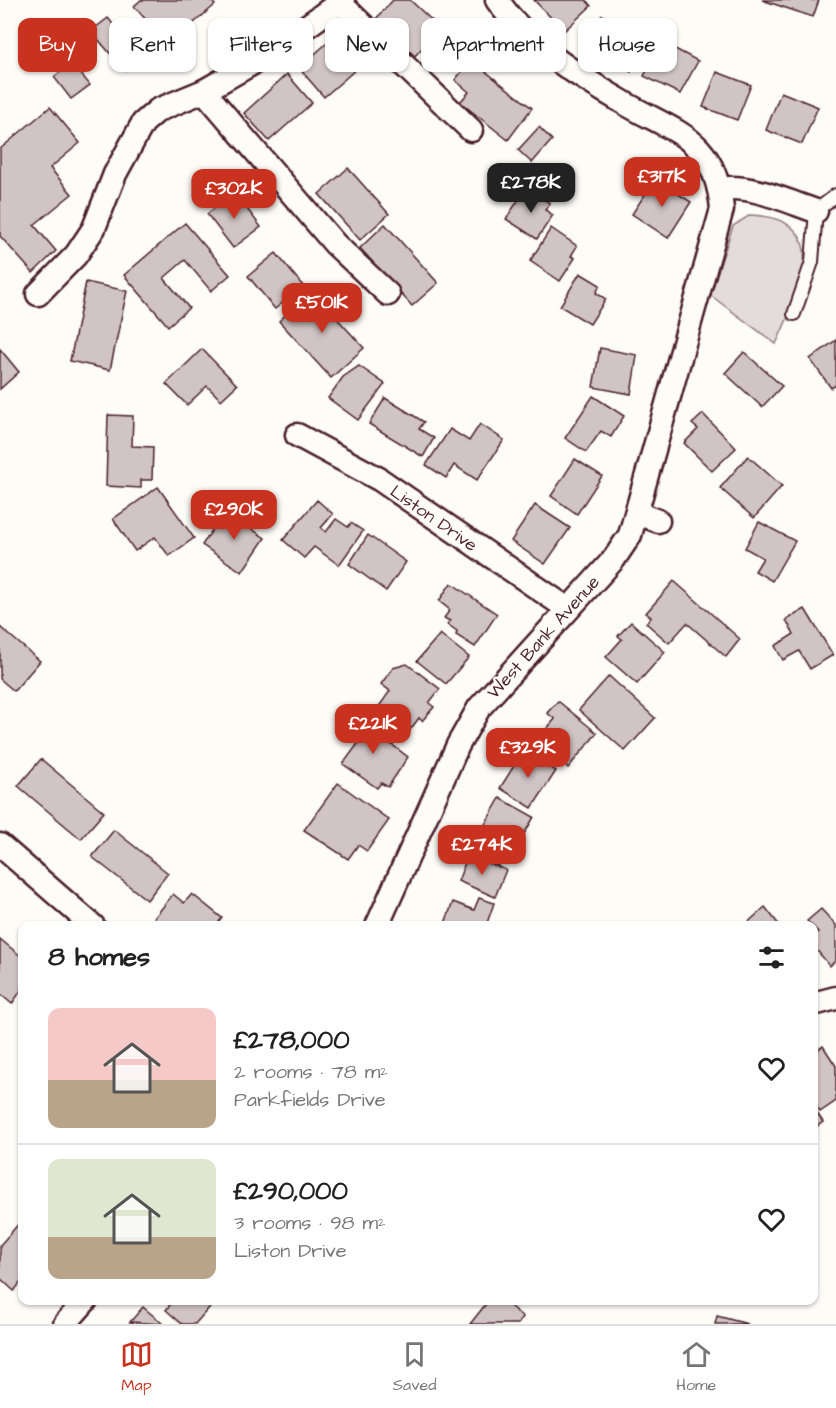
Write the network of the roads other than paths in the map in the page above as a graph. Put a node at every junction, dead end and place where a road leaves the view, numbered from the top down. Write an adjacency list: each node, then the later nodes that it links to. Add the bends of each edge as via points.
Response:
1 (497, 0): 5 (street, West Bank Avenue, via 519,29 546,53 622,102 672,126 702,152)
2 (341, 2): 3 (street, via 267,55); 4 (street)
3 (204, 91): 8 (street, via 158,110 143,123 115,174 94,228 76,255); 9 (street, via 335,243)
4 (471, 130)
5 (719, 189): 7 (street, via 747,189); 12 (street, West Bank Avenue, via 719,222 648,517)
6 (836, 195): 7 (lane)
7 (816, 211): 10 (lane, via 812,262)
8 (38, 294)
9 (388, 294)
10 (794, 314)
11 (297, 435): 12 (street, Liston Drive, via 379,479)
12 (568, 609): 15 (street, West Bank Avenue, via 479,708 448,764)
13 (0, 844): 14 (street)
14 (87, 921)
15 (379, 921)
16 (836, 998): 17 (street)
17 (818, 1003)
18 (82, 1305): 19 (street)
19 (65, 1324)

